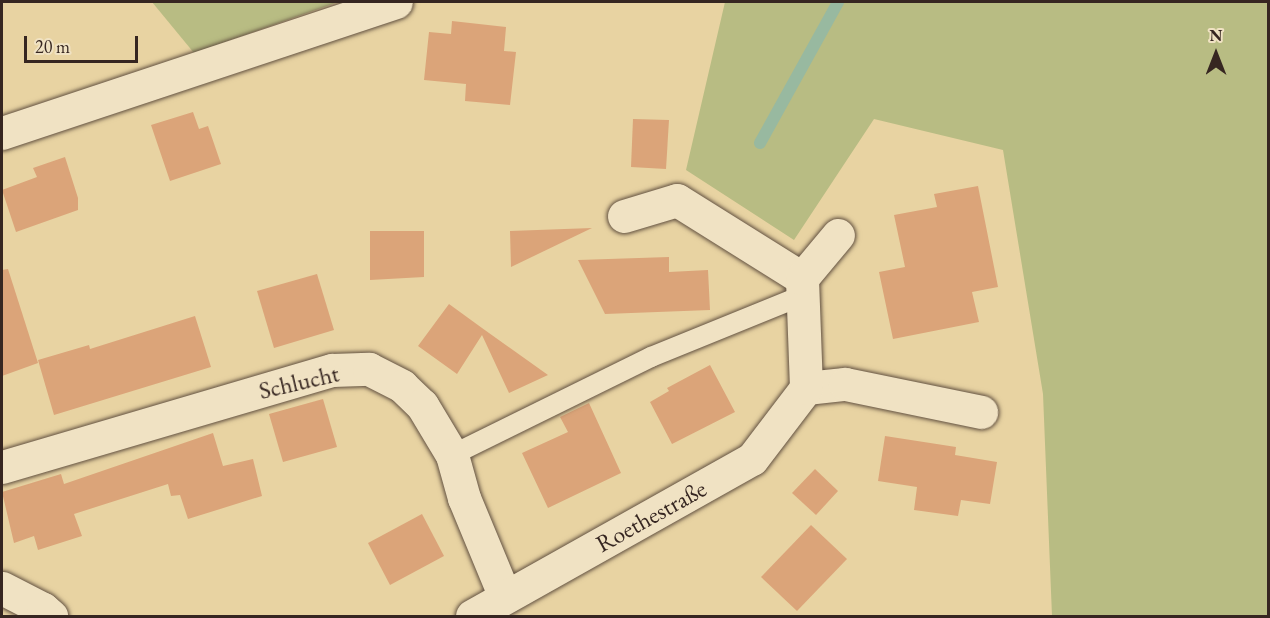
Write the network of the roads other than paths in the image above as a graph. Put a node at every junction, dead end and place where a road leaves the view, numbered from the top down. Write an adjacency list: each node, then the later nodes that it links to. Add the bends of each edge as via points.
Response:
1 (396, 2): 2 (street)
2 (2, 133)
3 (624, 216): 5 (street, via 677,200)
4 (838, 235): 5 (street)
5 (801, 287): 6 (street); 8 (lane)
6 (806, 388): 7 (street, via 845,384); 11 (street, Roethestraße, via 752,459)
7 (981, 412)
8 (452, 455): 9 (street, Schlucht, via 422,405 402,386 369,369 332,370); 11 (street, Schlucht, via 464,498)
9 (2, 467)
10 (2, 588): 12 (street)
11 (505, 597): 13 (street, Roethestraße)
12 (51, 616)
13 (472, 616)

